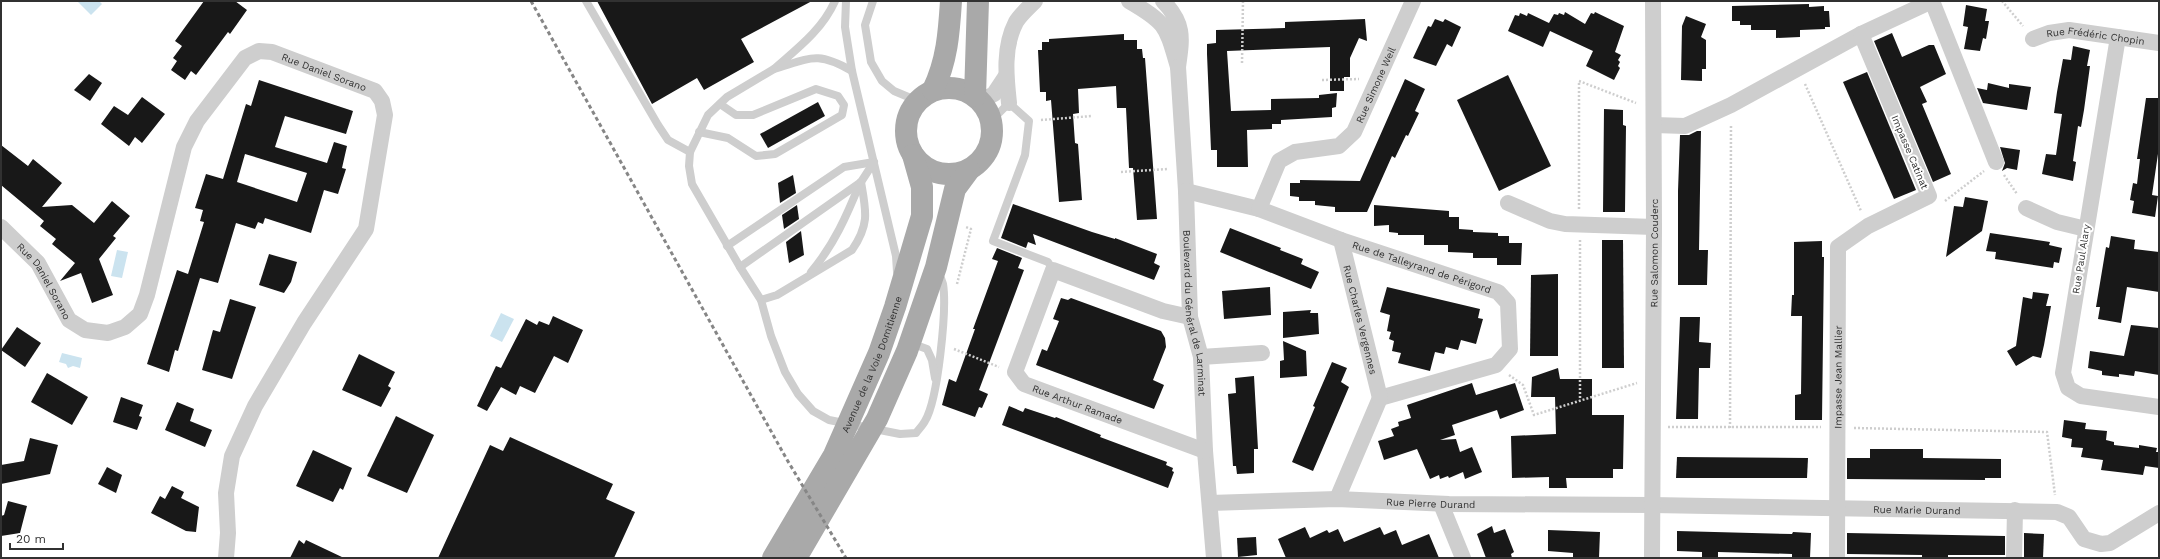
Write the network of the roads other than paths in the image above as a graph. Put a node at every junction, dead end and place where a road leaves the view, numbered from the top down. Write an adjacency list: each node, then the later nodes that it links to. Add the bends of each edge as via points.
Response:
1 (586, 1): 28 (lane, via 668,140)
2 (835, 1): 18 (lane, via 829,15 810,38)
3 (846, 1): 19 (lane, via 845,27)
4 (873, 1): 21 (lane, via 865,25 871,62 882,81 894,91)
5 (951, 1): 21 (main road, via 948,45 942,72)
6 (978, 1): 22 (main road)
7 (1035, 1): 20 (street, via 1016,22 1008,49)
8 (1129, 1): 17 (street, Boulevard du Général de Larminat, via 1154,16 1167,30)
9 (1163, 1): 17 (street, Boulevard du Général de Larminat, via 1179,22 1182,35)
10 (1413, 1): 37 (street, Rue Simone Weil, via 1354,132 1338,146 1295,152 1280,161)
11 (1653, 1): 26 (street, Rue Salomon Couderc)
12 (1932, 1): 13 (street); 31 (street)
13 (1861, 34): 26 (street, via 1731,105 1685,126); 43 (street, Impasse Catinat, via 1929,196 1868,226)
14 (2118, 37): 15 (street, Rue Frédéric Chopin, via 2069,30); 16 (street, Rue Frédéric Chopin); 40 (street, Rue Paul Alary)
15 (2033, 39)
16 (2159, 43)
17 (1178, 67): 34 (street, Boulevard du Général de Larminat)
18 (774, 69): 19 (lane, via 815,57 834,61); 24 (lane, via 727,97)
19 (852, 71): 30 (lane)
20 (1006, 76): 22 (street, via 994,94); 23 (street)
21 (925, 96): 22 (main road, via 944,88 955,88); 29 (main road, via 909,113 906,127 907,142)
22 (978, 99): 25 (main road)
23 (1009, 103): 25 (lane); 46 (lane, via 1028,121 1025,155 993,241 1048,262)
24 (720, 104): 27 (lane, via 708,115); 27 (lane, via 736,114 753,115 816,89 838,96 844,105 842,115 775,154 756,156 728,138)
25 (991, 120): 32 (main road, via 992,140 984,157)
26 (1654, 125): 39 (street, Rue Salomon Couderc)
27 (699, 132): 28 (lane)
28 (690, 152): 42 (lane, via 692,184)
29 (913, 156): 32 (main road, via 921,165 932,171 957,174); 49 (main road, Avenue de la Voie Domitienne, via 922,187 922,216)
30 (874, 162): 33 (lane); 42 (lane, via 844,167); 49 (lane, via 896,256)
31 (1996, 162)
32 (969, 170): 45 (main road, Avenue de la Voie Domitienne, via 955,189)
33 (861, 182): 44 (lane); 47 (lane, via 840,231 827,253); 47 (lane, via 866,216 859,239 852,250)
34 (1186, 191): 37 (street, Rue de Talleyrand de Périgord); 50 (street, Boulevard du Général de Larminat)
35 (1508, 202): 39 (street, via 1550,221 1565,224)
36 (2026, 208): 40 (street, via 2057,222)
37 (1259, 209): 41 (street, Rue de Talleyrand de Périgord)
38 (1, 227): 66 (street, Rue Daniel Sorano, via 38,263 69,320 85,330 108,333 125,327 140,314 184,147 197,121 244,58 259,52 272,52 375,91 382,100 385,115 366,229 304,323 255,406 232,456 226,493)
39 (1654, 227): 61 (street, Rue Salomon Couderc)
40 (2086, 229): 56 (street, Rue Paul Alary, via 2063,374 2068,388 2081,396)
41 (1341, 240): 55 (street, Rue Charles Vergennes); 55 (street, Rue de Talleyrand de Périgord, via 1498,292 1508,303 1510,349 1496,365)
42 (727, 246): 44 (lane)
43 (1838, 247): 62 (street, Impasse Jean Mallier)
44 (740, 267): 48 (lane)
45 (936, 267): 52 (main road, Avenue de la Voie Domitienne); 54 (lane, via 943,283 944,303 941,361)
46 (1053, 270): 50 (street, via 1162,311); 57 (street, Rue Arthur Ramade, via 1015,372 1024,384)
47 (806, 278): 48 (lane, via 777,295)
48 (761, 300): 54 (lane, via 771,336 798,394 813,411 829,420 900,434 916,433 926,420)
49 (895, 307): 65 (main road, Avenue de la Voie Domitienne, via 879,353)
50 (1190, 318): 53 (street, Boulevard du Général de Larminat)
51 (1262, 353): 53 (street)
52 (905, 355): 54 (lane, via 916,345 927,349 932,360); 65 (main road, Avenue de la Voie Domitienne, via 876,418)
53 (1201, 357): 57 (street, Boulevard du Général de Larminat)
54 (936, 383)
55 (1380, 398): 58 (street)
56 (2159, 407)
57 (1205, 451): 59 (street, Boulevard du Général de Larminat)
58 (1337, 499): 59 (street, Rue Pierre Durand); 60 (street, Rue Pierre Durand)
59 (1210, 503): 68 (street, Boulevard du Général de Larminat)
60 (1441, 504): 61 (street, Rue Pierre Durand); 69 (street)
61 (1652, 505): 62 (street, Rue Marie Durand); 70 (street, Rue Salomon Couderc)
62 (1837, 508): 63 (street, Rue Marie Durand); 71 (street, Impasse Jean Mallier)
63 (2015, 510): 64 (street, Rue Marie Durand, via 2057,512 2069,517 2084,538 2101,544 2110,544); 72 (street)
64 (2159, 513)
65 (794, 548): 67 (main road, Avenue de la Voie Domitienne)
66 (226, 558)
67 (773, 558)
68 (1214, 558)
69 (1463, 558)
70 (1652, 558)
71 (1837, 558)
72 (2014, 558)

